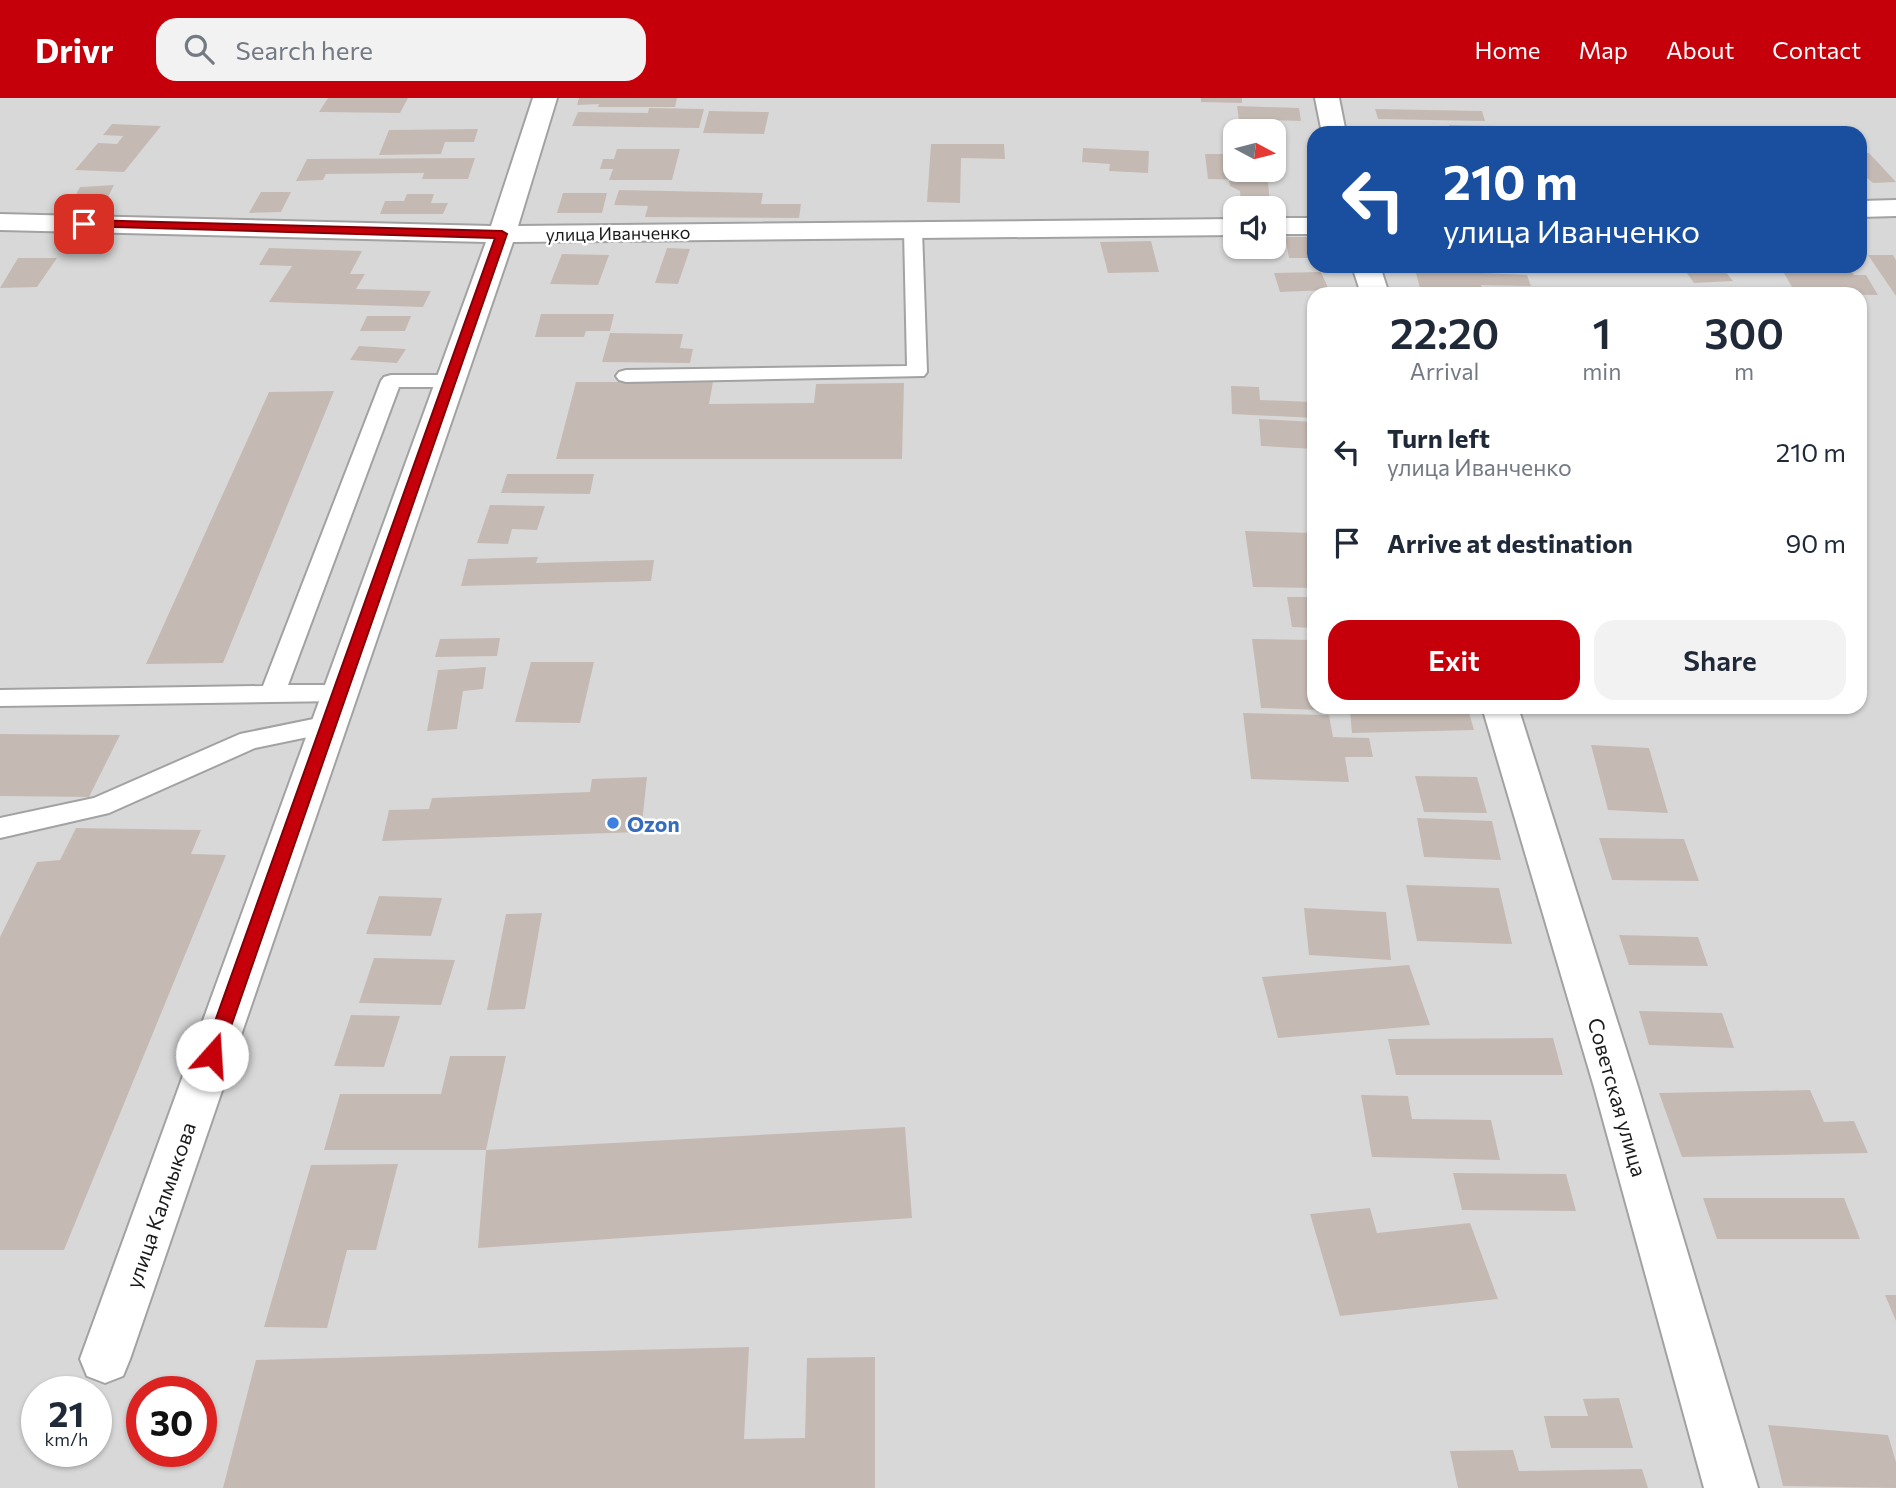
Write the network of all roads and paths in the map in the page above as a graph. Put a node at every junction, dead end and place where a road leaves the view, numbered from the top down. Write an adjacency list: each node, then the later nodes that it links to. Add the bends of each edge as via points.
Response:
1 (545, 98): 11 (street, улица Калмыкова)
2 (1327, 98): 3 (street)
3 (1333, 126)
4 (1896, 208): 5 (street)
5 (1867, 209)
6 (0, 222): 11 (street, улица Иванченко)
7 (1286, 226): 8 (street)
8 (1307, 226)
9 (1223, 227): 10 (street, улица Иванченко)
10 (913, 230): 11 (street, улица Иванченко); 12 (lane, via 917,372)
11 (502, 234): 13 (street, улица Калмыкова)
12 (626, 376)
13 (450, 381): 14 (lane, via 391,381); 16 (street, улица Калмыкова)
14 (272, 694): 15 (lane); 16 (lane)
15 (0, 698)
16 (335, 709): 18 (lane, via 249,740 100,806); 19 (street, улица Калмыкова)
17 (1502, 714): 20 (street, Советская улица)
18 (0, 828)
19 (105, 1359)
20 (1731, 1488)

